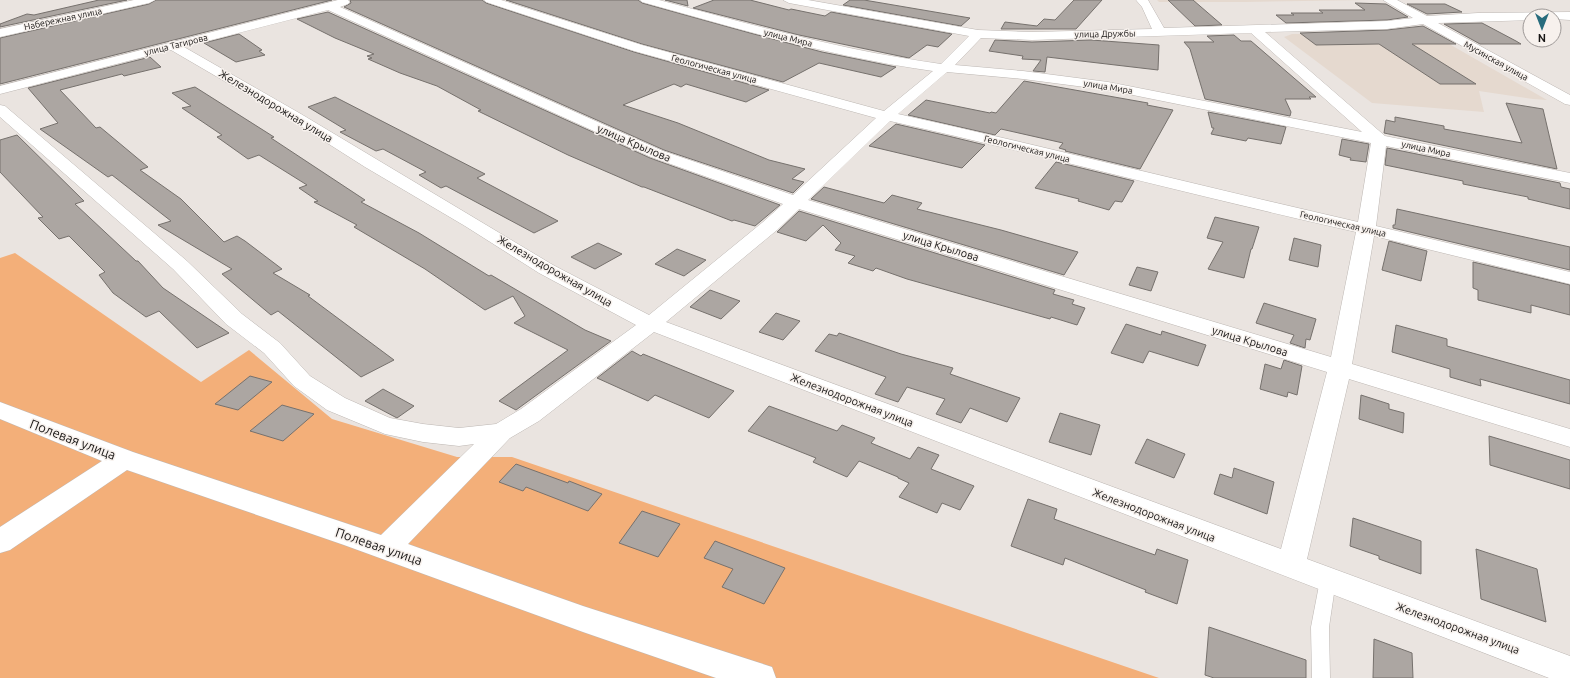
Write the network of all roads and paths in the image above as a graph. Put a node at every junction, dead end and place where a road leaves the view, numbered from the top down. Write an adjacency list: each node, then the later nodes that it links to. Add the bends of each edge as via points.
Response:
1 (150, 0): 15 (street, Набережная улица)
2 (352, 0): 9 (street, улица Тагирова)
3 (490, 0): 22 (street, Геологическая улица, via 638,48)
4 (646, 0): 18 (street, улица Мира, via 842,51)
5 (789, 0): 16 (street, улица Дружбы)
6 (1142, 0): 14 (street)
7 (1389, 0): 12 (street, Мусинская улица)
8 (1526, 3): 10 (street)
9 (330, 6): 17 (street, улица Тагирова); 25 (street, улица Крылова, via 657,154)
10 (1536, 8)
11 (1522, 16): 12 (street, улица Дружбы)
12 (1423, 19): 13 (street, улица Дружбы, via 1387,25); 20 (street, Мусинская улица)
13 (1255, 30): 14 (street, улица Дружбы); 23 (street)
14 (1160, 32): 16 (street, улица Дружбы, via 1032,36)
15 (0, 33)
16 (978, 34): 18 (street)
17 (173, 46): 19 (street, улица Тагирова); 28 (street, Железнодорожная улица, via 296,117 546,269)
18 (944, 68): 22 (street); 23 (street, улица Мира, via 1108,86)
19 (0, 90)
20 (1570, 101)
21 (0, 109): 31 (street, via 180,265 234,319 272,348 302,381 336,404 384,425 423,433 459,437)
22 (887, 116): 25 (street); 26 (street, Геологическая улица)
23 (1379, 139): 24 (street, улица Мира); 26 (street)
24 (1570, 178)
25 (795, 202): 28 (street, via 770,226); 29 (street, улица Крылова)
26 (1366, 229): 27 (street, Геологическая улица); 29 (street)
27 (1570, 278)
28 (651, 324): 31 (street, via 530,415); 36 (street, Железнодорожная улица)
29 (1340, 368): 32 (street, улица Крылова); 36 (street)
30 (0, 410): 33 (street, Полевая улица)
31 (501, 432): 35 (street)
32 (1570, 438)
33 (124, 459): 34 (street); 35 (street, Полевая улица)
34 (0, 542)
35 (386, 548): 39 (street, Полевая улица, via 583,619)
36 (1291, 567): 37 (street, Железнодорожная улица)
37 (1328, 580): 38 (street, Железнодорожная улица); 40 (lane, via 1320,627)
38 (1570, 671)
39 (760, 678)
40 (1321, 678)

